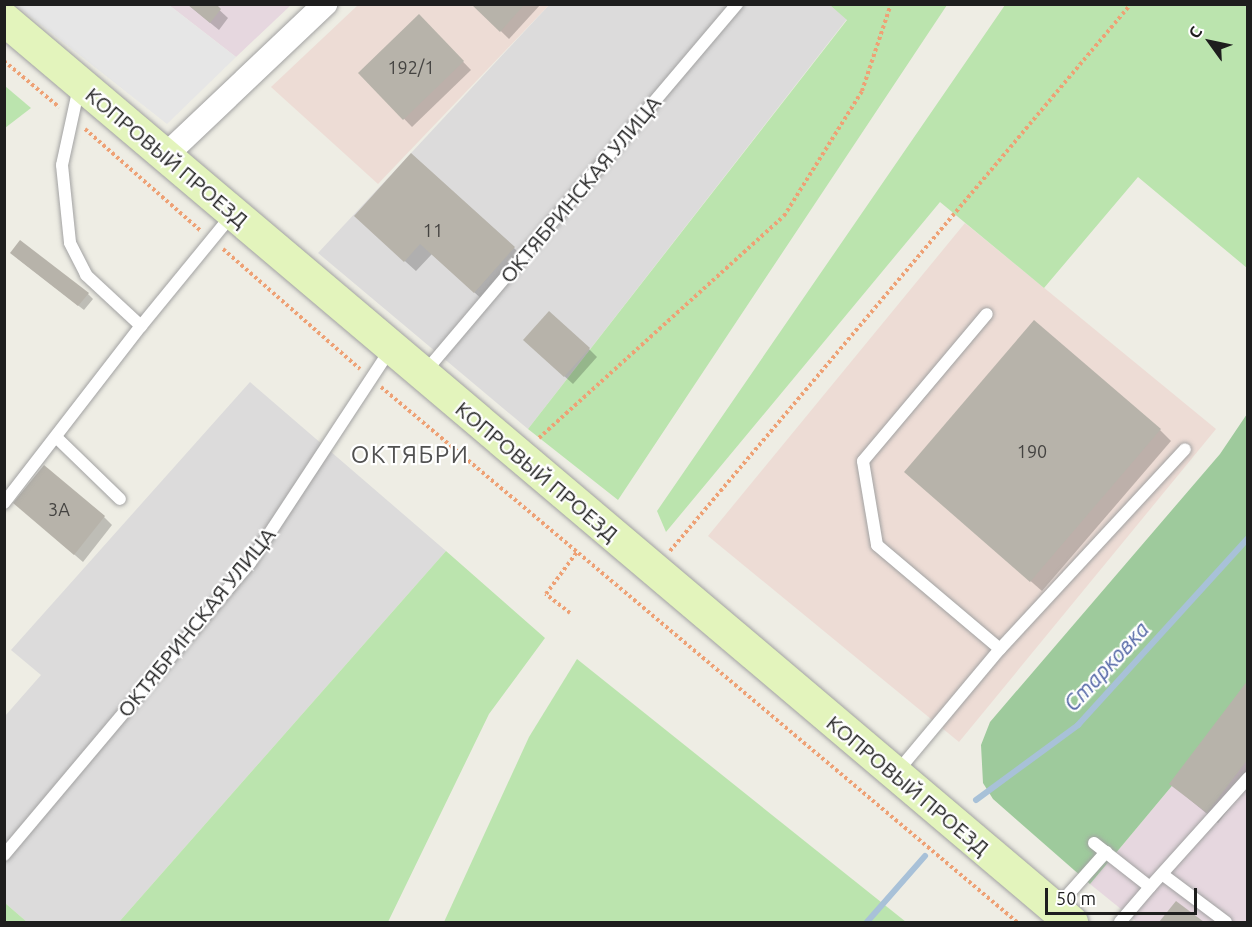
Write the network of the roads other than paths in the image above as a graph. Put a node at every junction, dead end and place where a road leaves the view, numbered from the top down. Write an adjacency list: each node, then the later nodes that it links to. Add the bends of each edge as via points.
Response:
1 (325, 4): 5 (street)
2 (737, 4): 10 (lane, ОКТЯБРИНСКАЯ УЛИЦА)
3 (4, 19): 4 (main road, КОПРОВЫЙ ПРОЕЗД)
4 (80, 83): 5 (main road, КОПРОВЫЙ ПРОЕЗД); 8 (lane, via 62,165 70,243 86,275)
5 (165, 156): 6 (main road, КОПРОВЫЙ ПРОЕЗД)
6 (234, 213): 8 (lane); 9 (main road, КОПРОВЫЙ ПРОЕЗД)
7 (987, 314): 15 (lane, via 863,461 877,545)
8 (141, 326): 11 (lane)
9 (391, 347): 10 (main road, КОПРОВЫЙ ПРОЕЗД); 20 (lane, ОКТЯБРИНСКАЯ УЛИЦА, via 250,563)
10 (423, 374): 16 (main road, КОПРОВЫЙ ПРОЕЗД)
11 (56, 437): 13 (lane); 14 (lane)
12 (1185, 449): 15 (lane)
13 (120, 499)
14 (4, 503)
15 (1000, 649): 16 (lane)
16 (896, 774): 23 (main road, КОПРОВЫЙ ПРОЕЗД)
17 (1248, 778): 21 (lane)
18 (1094, 843): 19 (lane)
19 (1106, 852): 22 (lane); 23 (lane)
20 (4, 855)
21 (1162, 874): 22 (lane); 25 (lane)
22 (1150, 887): 24 (lane)
23 (1063, 916)
24 (1120, 922)
25 (1226, 922)

